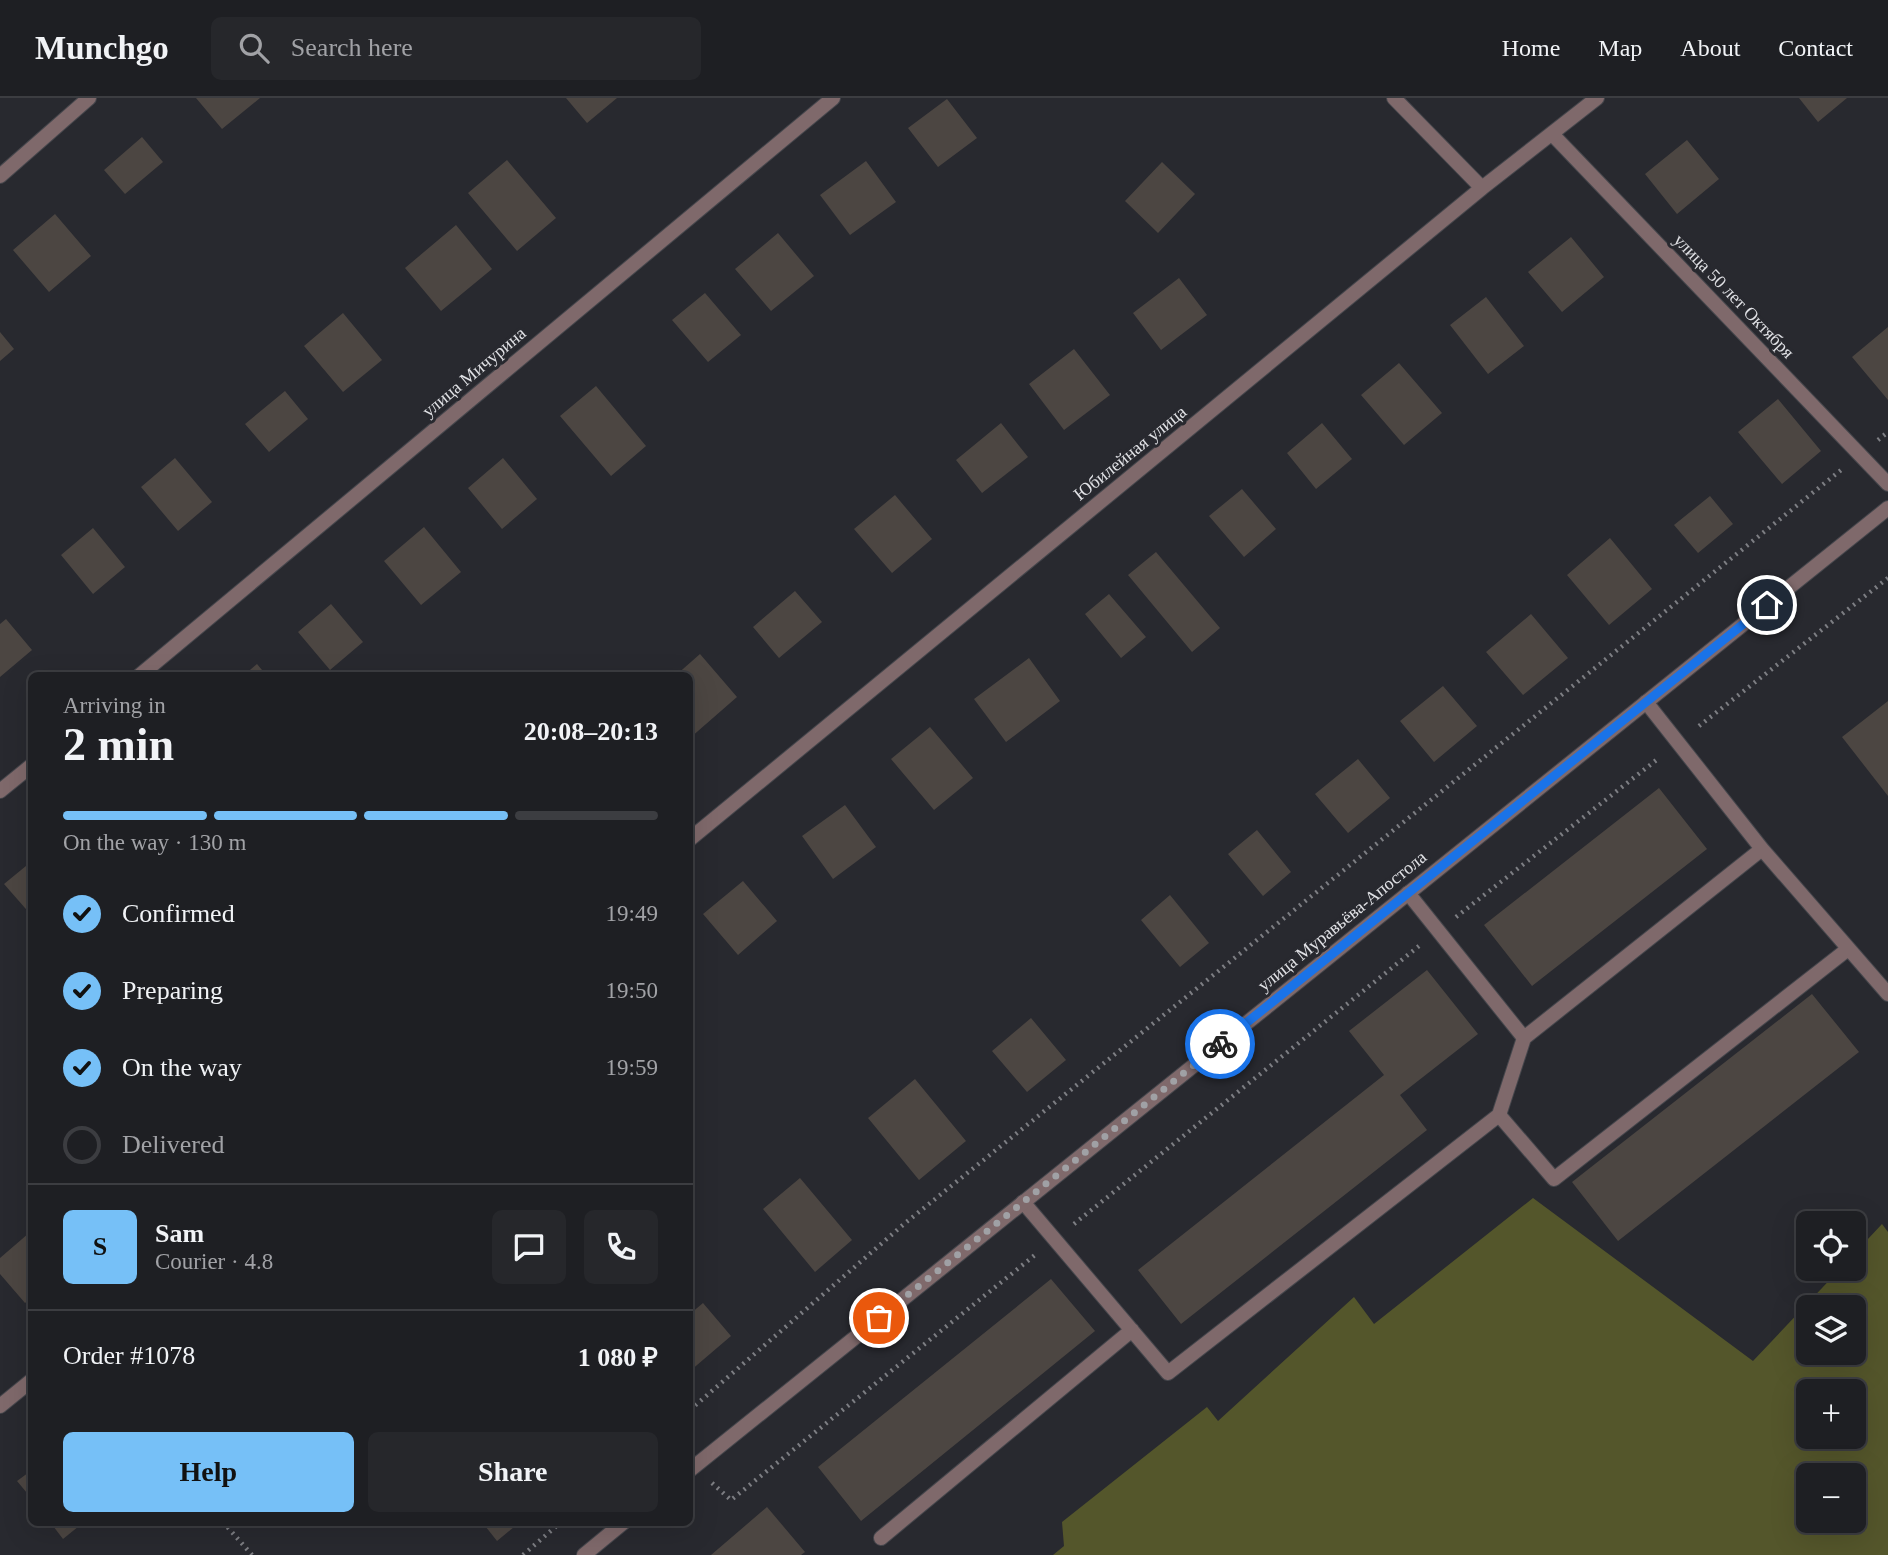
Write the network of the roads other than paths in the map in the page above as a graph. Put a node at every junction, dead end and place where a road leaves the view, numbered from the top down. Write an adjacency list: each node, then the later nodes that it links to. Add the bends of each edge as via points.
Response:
1 (89, 98): 6 (street)
2 (834, 98): 10 (street, улица Мичурина)
3 (1394, 98): 7 (street)
4 (1597, 98): 5 (street, Юбилейная улица)
5 (1552, 134): 7 (street, Юбилейная улица); 8 (street, улица 50 лет Октября)
6 (0, 176)
7 (1482, 188): 14 (street, Юбилейная улица)
8 (1888, 484)
9 (1888, 508): 11 (street, улица Муравьёва-Апостола)
10 (144, 672)
11 (1646, 702): 15 (street); 16 (street, улица Муравьёва-Апостола)
12 (28, 768): 13 (street)
13 (0, 791)
14 (693, 837)
15 (1762, 849): 17 (street); 19 (street)
16 (1408, 893): 19 (street); 21 (street, улица Муравьёва-Апостола)
17 (1848, 949): 18 (street); 20 (street, via 1554,1179)
18 (1888, 995)
19 (1524, 1038): 20 (street)
20 (1499, 1115): 22 (street, via 1168,1373)
21 (1023, 1202): 22 (street); 25 (street, улица Муравьёва-Апостола)
22 (1132, 1330): 27 (street)
23 (28, 1383): 24 (street)
24 (0, 1406)
25 (693, 1467)
26 (619, 1526): 28 (street)
27 (881, 1538)
28 (584, 1555)

